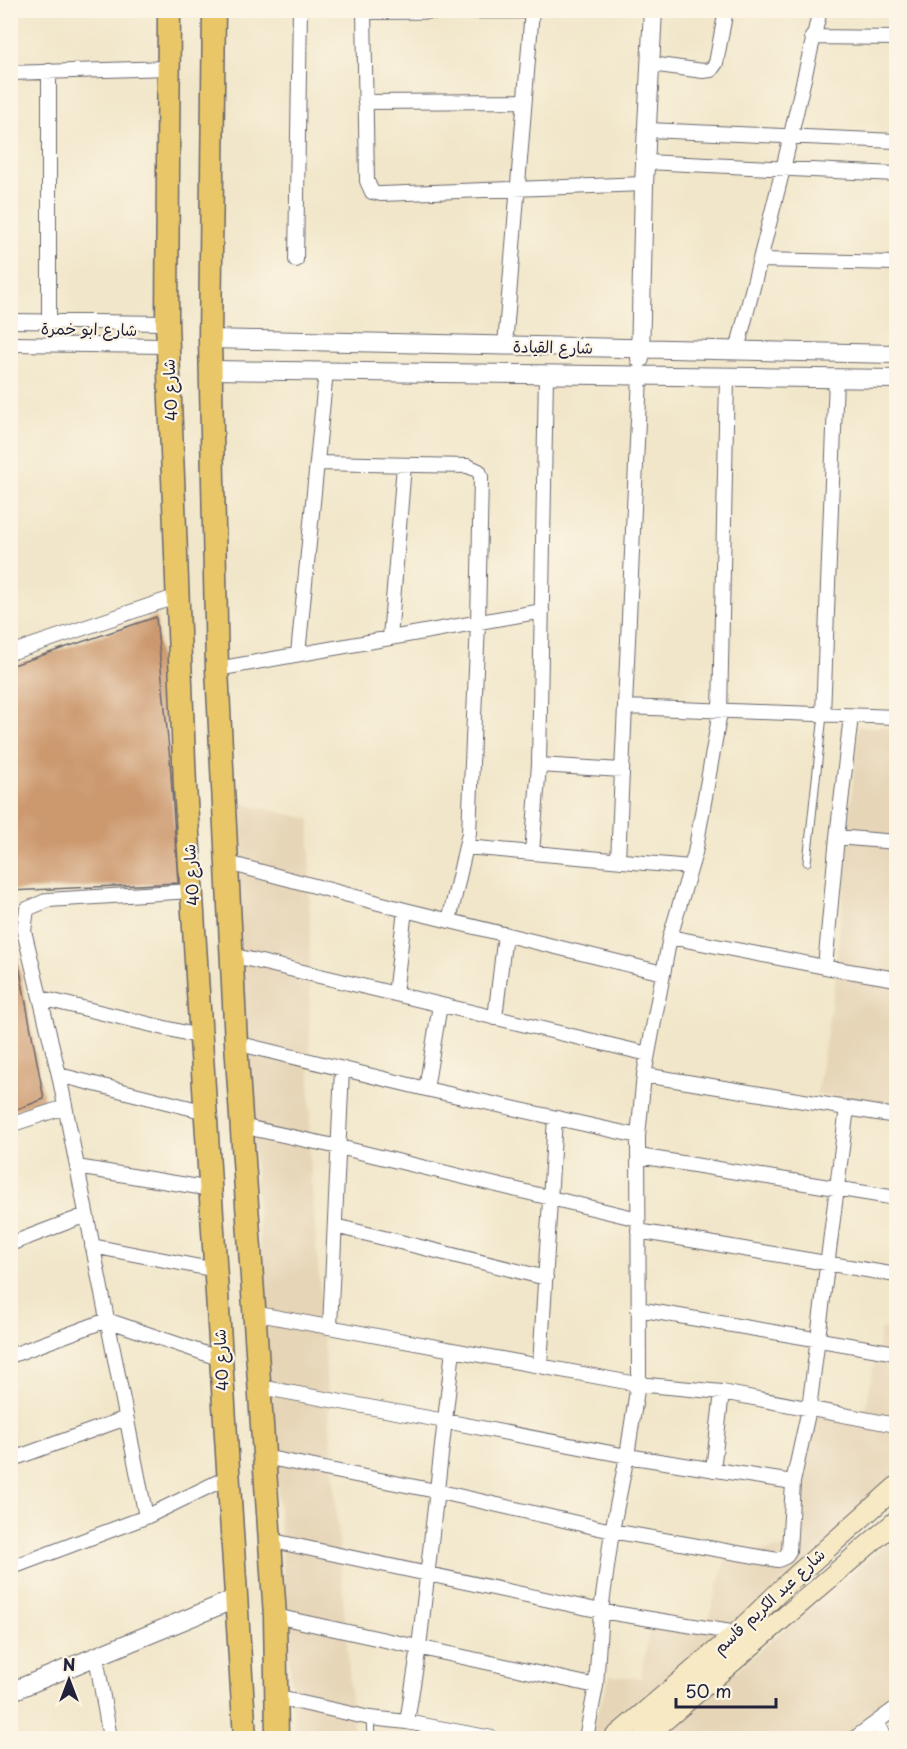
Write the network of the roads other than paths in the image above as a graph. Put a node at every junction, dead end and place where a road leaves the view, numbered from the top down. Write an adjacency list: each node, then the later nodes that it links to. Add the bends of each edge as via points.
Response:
1 (169, 10): 12 (main road, شارع 40)
2 (214, 10): 31 (main road)
3 (300, 10): 25 (street)
4 (653, 10): 11 (street)
5 (726, 10): 11 (street, via 716,63 711,70)
6 (820, 10): 9 (street)
7 (364, 11): 8 (street); 16 (street)
8 (532, 11): 15 (street)
9 (813, 37): 10 (street); 18 (street)
10 (897, 38)
11 (651, 64): 17 (street)
12 (168, 68): 13 (street); 30 (main road, شارع 40)
13 (49, 71): 14 (street); 29 (street)
14 (10, 73)
15 (524, 100): 16 (street); 24 (street)
16 (365, 102): 24 (street, via 367,181 372,192)
17 (648, 130): 18 (street); 20 (street)
18 (790, 138): 19 (street); 21 (street)
19 (897, 141)
20 (646, 162): 21 (street); 23 (street)
21 (783, 169): 22 (street); 26 (street)
22 (897, 174)
23 (645, 184): 24 (street); 35 (street)
24 (518, 189): 34 (street)
25 (296, 260)
26 (760, 260): 27 (street); 36 (street)
27 (897, 262)
28 (10, 321): 29 (street, شارع ابو خمرة)
29 (49, 322): 30 (street, شارع ابو خمرة)
30 (167, 323): 33 (main road, شارع 40)
31 (210, 339): 34 (street, شارع القيادة); 38 (main road)
32 (10, 344): 33 (street, شارع ابو خمرة)
33 (168, 346): 47 (main road, شارع 40)
34 (505, 346): 35 (street, شارع القيادة)
35 (640, 348): 36 (street, شارع القيادة); 41 (street)
36 (737, 350): 37 (street, شارع القيادة)
37 (897, 354)
38 (211, 370): 39 (street, شارع القيادة); 53 (main road)
39 (326, 371): 40 (street, شارع القيادة); 45 (street)
40 (546, 374): 41 (street, شارع القيادة); 48 (street)
41 (640, 376): 42 (street, شارع القيادة); 54 (street)
42 (727, 377): 43 (street, شارع القيادة); 55 (street)
43 (836, 378): 44 (street, شارع القيادة); 56 (street)
44 (897, 379)
45 (317, 463): 46 (street); 52 (street)
46 (404, 465): 49 (street, via 468,466 478,471 482,482); 50 (street)
47 (178, 596): 51 (street); 69 (main road, شارع 40)
48 (542, 611): 49 (street); 59 (street)
49 (478, 623): 50 (street); 63 (street, via 470,833)
50 (390, 638): 52 (street)
51 (10, 653)
52 (298, 654): 53 (street)
53 (217, 669): 67 (main road)
54 (625, 707): 55 (street); 60 (street)
55 (720, 712): 56 (street); 68 (street)
56 (823, 715): 57 (street); 66 (lane)
57 (851, 716): 58 (street); 61 (street)
58 (897, 717)
59 (540, 765): 60 (street); 64 (street)
60 (622, 770): 65 (street)
61 (837, 837): 62 (street); 75 (street)
62 (897, 842)
63 (466, 847): 64 (street); 71 (street)
64 (532, 853): 65 (street)
65 (618, 860): 68 (street)
66 (807, 862)
67 (228, 863): 70 (street); 74 (main road)
68 (690, 867): 73 (street)
69 (192, 891): 79 (street, via 48,900 27,909 24,931); 82 (main road, شارع 40)
70 (405, 910): 71 (street); 78 (street)
71 (449, 921): 72 (street)
72 (505, 934): 76 (street); 81 (street)
73 (670, 937): 75 (street); 76 (street)
74 (231, 955): 78 (street); 83 (main road)
75 (825, 967): 77 (street)
76 (663, 973): 84 (street)
77 (897, 979)
78 (395, 994): 80 (street)
79 (42, 998): 82 (street); 88 (street)
80 (440, 1005): 81 (street); 90 (street)
81 (495, 1018): 84 (street)
82 (202, 1037): 86 (main road, شارع 40)
83 (236, 1043): 85 (street); 87 (main road)
84 (648, 1054): 89 (street)
85 (342, 1070): 90 (street); 99 (street)
86 (204, 1072): 87 (main road, via 217,1081); 93 (main road, شارع 40)
87 (238, 1074): 96 (main road)
88 (59, 1075): 91 (street); 93 (street)
89 (644, 1075): 92 (street); 98 (street)
90 (426, 1089): 95 (street)
91 (65, 1107): 97 (street); 101 (street)
92 (847, 1108): 94 (street); 102 (street)
93 (206, 1114): 96 (main road, via 225,1109); 103 (main road, شارع 40)
94 (897, 1116)
95 (555, 1119): 98 (street); 104 (street)
96 (241, 1121): 99 (street); 116 (main road)
97 (10, 1125)
98 (638, 1136): 100 (street)
99 (339, 1147): 104 (street); 108 (street)
100 (639, 1156): 102 (street); 107 (street)
101 (77, 1167): 103 (street); 106 (street)
102 (836, 1188): 105 (street); 111 (street)
103 (211, 1189): 112 (main road, شارع 40)
104 (550, 1198): 107 (street); 114 (street)
105 (897, 1198)
106 (86, 1215): 109 (street); 110 (street)
107 (638, 1225): 111 (street); 115 (street)
108 (335, 1226): 114 (street); 118 (street)
109 (10, 1244)
110 (92, 1246): 112 (street); 117 (street)
111 (826, 1263): 113 (street); 119 (street)
112 (216, 1270): 123 (main road, شارع 40)
113 (897, 1275)
114 (546, 1278): 124 (street)
115 (638, 1309): 119 (street); 125 (street)
116 (253, 1313): 118 (street); 126 (main road)
117 (107, 1320): 122 (street); 123 (street); 129 (street)
118 (330, 1328): 120 (street)
119 (817, 1339): 121 (street); 128 (street)
120 (453, 1350): 124 (street); 130 (street)
121 (897, 1353)
122 (10, 1356)
123 (221, 1359): 136 (main road, شارع 40)
124 (540, 1366): 125 (street)
125 (638, 1384): 127 (street); 132 (street)
126 (260, 1388): 130 (street); 133 (main road)
127 (722, 1392): 128 (street); 135 (street)
128 (808, 1409): 131 (street); 137 (street)
129 (126, 1418): 134 (street); 140 (street)
130 (445, 1421): 132 (street); 139 (street)
131 (897, 1425)
132 (627, 1456): 135 (street); 142 (street)
133 (264, 1457): 139 (street); 143 (main road)
134 (10, 1460)
135 (713, 1470): 137 (street)
136 (228, 1477): 140 (street); 148 (main road, شارع 40)
137 (793, 1482): 144 (street, via 789,1551)
138 (897, 1486): 147 (main road, شارع عبد الكريم قاسم)
139 (436, 1491): 142 (street); 146 (street)
140 (146, 1517): 145 (street)
141 (897, 1521): 169 (main road, شارع عبد الكريم قاسم)
142 (612, 1531): 144 (street, via 778,1560); 149 (street)
143 (269, 1540): 146 (street); 150 (main road)
144 (785, 1557): 147 (street)
145 (10, 1568)
146 (427, 1573): 149 (street); 152 (street)
147 (796, 1576): 151 (main road, شارع عبد الكريم قاسم)
148 (235, 1599): 153 (street); 164 (main road, شارع 40)
149 (601, 1611): 151 (street); 154 (street)
150 (275, 1616): 152 (street); 156 (main road)
151 (736, 1633): 168 (main road, شارع عبد الكريم قاسم)
152 (419, 1647): 154 (street); 159 (street)
153 (96, 1656): 155 (street); 163 (street)
154 (596, 1686): 162 (street)
155 (10, 1692)
156 (275, 1697): 158 (street); 165 (main road)
157 (897, 1708): 160 (street)
158 (370, 1718): 159 (street); 166 (lane)
159 (407, 1722): 161 (street)
160 (878, 1722): 170 (street); 171 (street)
161 (434, 1734): 167 (street)
162 (587, 1735)
163 (110, 1738)
164 (244, 1738)
165 (277, 1738)
166 (371, 1738)
167 (492, 1738)
168 (614, 1738)
169 (646, 1738)
170 (855, 1738)
171 (884, 1738)

